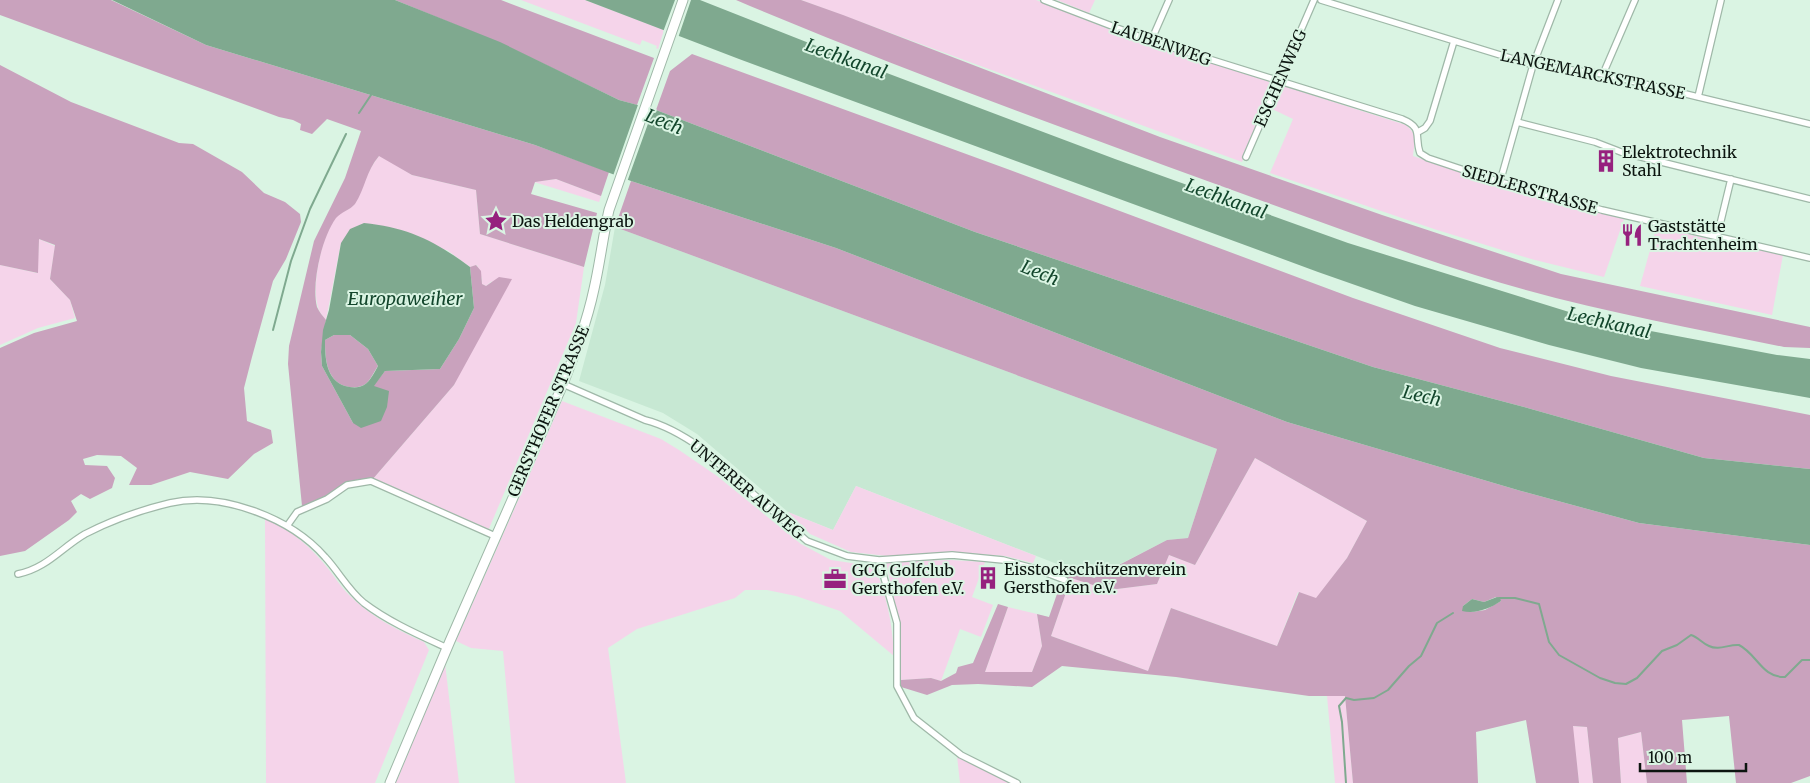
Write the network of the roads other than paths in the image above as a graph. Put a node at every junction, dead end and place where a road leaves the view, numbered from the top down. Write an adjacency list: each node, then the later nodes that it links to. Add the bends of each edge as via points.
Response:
1 (683, 0): 24 (main road, GERSTHOFER STRASSE, via 613,200 587,320)
2 (1044, 0): 9 (street, LAUBENWEG)
3 (1169, 0): 9 (street)
4 (1314, 0): 13 (street, ESCHENWEG)
5 (1321, 0): 10 (street, LANGEMARCKSTRASSE)
6 (1558, 0): 11 (street)
7 (1635, 0): 12 (street)
8 (1721, 0): 14 (street)
9 (1151, 41): 13 (street, LAUBENWEG)
10 (1454, 41): 11 (street, LANGEMARCKSTRASSE); 17 (street, via 1430,121)
11 (1533, 65): 12 (street, LANGEMARCKSTRASSE); 15 (street)
12 (1603, 74): 14 (street, LANGEMARCKSTRASSE)
13 (1278, 81): 17 (street, via 1402,119 1410,122); 18 (street, ESCHENWEG)
14 (1698, 97): 16 (street, LANGEMARCKSTRASSE)
15 (1517, 122): 19 (street); 20 (street)
16 (1810, 124)
17 (1418, 132): 20 (street, SIEDLERSTRASSE, via 1423,156)
18 (1246, 157)
19 (1731, 179): 21 (street); 22 (street)
20 (1500, 182): 22 (street, SIEDLERSTRASSE)
21 (1810, 199)
22 (1716, 237): 23 (street, SIEDLERSTRASSE)
23 (1810, 258)
24 (563, 384): 26 (main road, GERSTHOFER STRASSE); 27 (street, UNTERER AUWEG, via 688,439 807,541 848,556)
25 (287, 526): 26 (street, via 297,512 327,500 347,485 371,481); 28 (street, via 234,505 203,500 173,502 130,514 85,535 39,568); 30 (street, via 325,556 351,591 364,602 392,621)
26 (495, 536): 30 (main road, GERSTHOFER STRASSE)
27 (879, 560): 29 (street, UNTERER AUWEG, via 952,555 1004,560); 32 (street, via 896,623 897,686 914,718 961,755)
28 (18, 574)
29 (1065, 580)
30 (447, 648): 31 (main road, GERSTHOFER STRASSE)
31 (390, 783)
32 (1017, 783)

